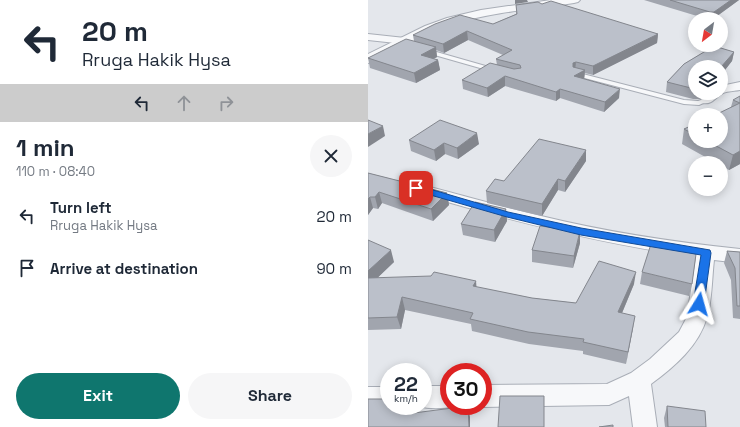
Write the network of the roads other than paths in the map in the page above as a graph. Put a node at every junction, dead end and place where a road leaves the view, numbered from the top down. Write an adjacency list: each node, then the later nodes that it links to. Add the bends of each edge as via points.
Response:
1 (574, 0): 2 (street)
2 (545, 4): 3 (lane); 5 (street, via 451,21 420,33)
3 (559, 8)
4 (368, 37): 5 (street)
5 (404, 43): 7 (street)
6 (422, 50): 8 (lane)
7 (368, 60)
8 (502, 72)
9 (575, 74): 12 (lane, via 684,102 699,103)
10 (740, 86): 11 (street)
11 (728, 89)
12 (705, 100)
13 (409, 186): 14 (street, via 581,232)
14 (706, 253): 15 (street); 16 (street, via 697,317 687,338)
15 (740, 256)
16 (639, 380): 17 (street, via 609,394); 20 (street)
17 (492, 396)
18 (368, 398): 19 (street)
19 (380, 398)
20 (645, 427)

